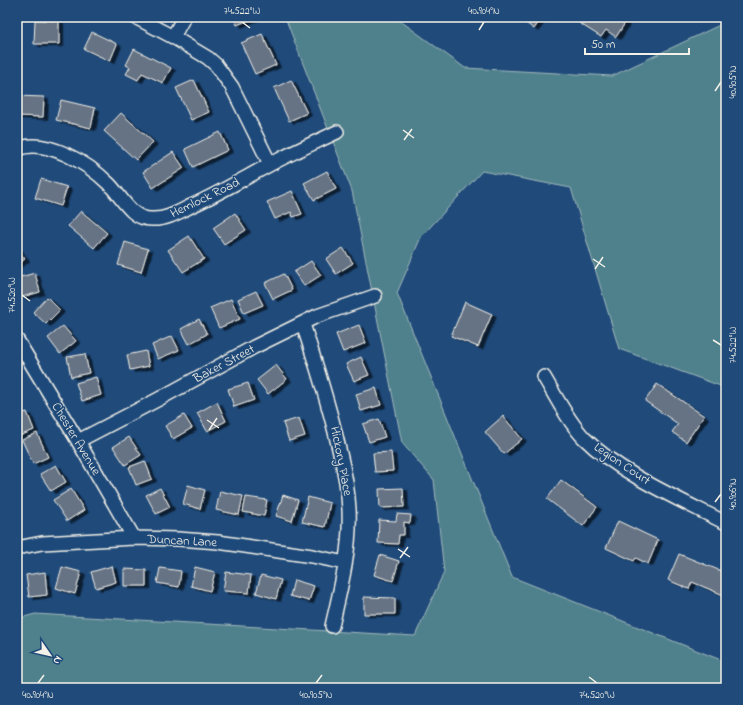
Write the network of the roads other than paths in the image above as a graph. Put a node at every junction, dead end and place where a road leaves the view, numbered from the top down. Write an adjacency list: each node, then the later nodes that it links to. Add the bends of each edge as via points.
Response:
1 (135, 17): 3 (street)
2 (184, 17): 3 (street)
3 (173, 37): 6 (street, via 216,64 232,88)
4 (337, 132): 6 (street, Hemlock Road)
5 (17, 149): 6 (street, Hemlock Road, via 40,147 81,162 108,182 134,213 151,220 162,219 179,212)
6 (270, 164)
7 (375, 296): 8 (street, Baker Street, via 317,316)
8 (303, 324): 11 (street, Baker Street, via 254,347); 15 (street, Hickory Place, via 323,386 347,482 348,552)
9 (17, 340): 11 (street, Chester Avenue)
10 (544, 377): 12 (street, Legion Court, via 584,438 612,461 639,478)
11 (78, 441): 13 (street, Chester Avenue)
12 (726, 522)
13 (134, 538): 14 (street, Duncan Lane, via 42,543); 15 (street, Duncan Lane, via 218,542)
14 (17, 548)
15 (345, 563): 16 (street, Hickory Place)
16 (332, 626)

